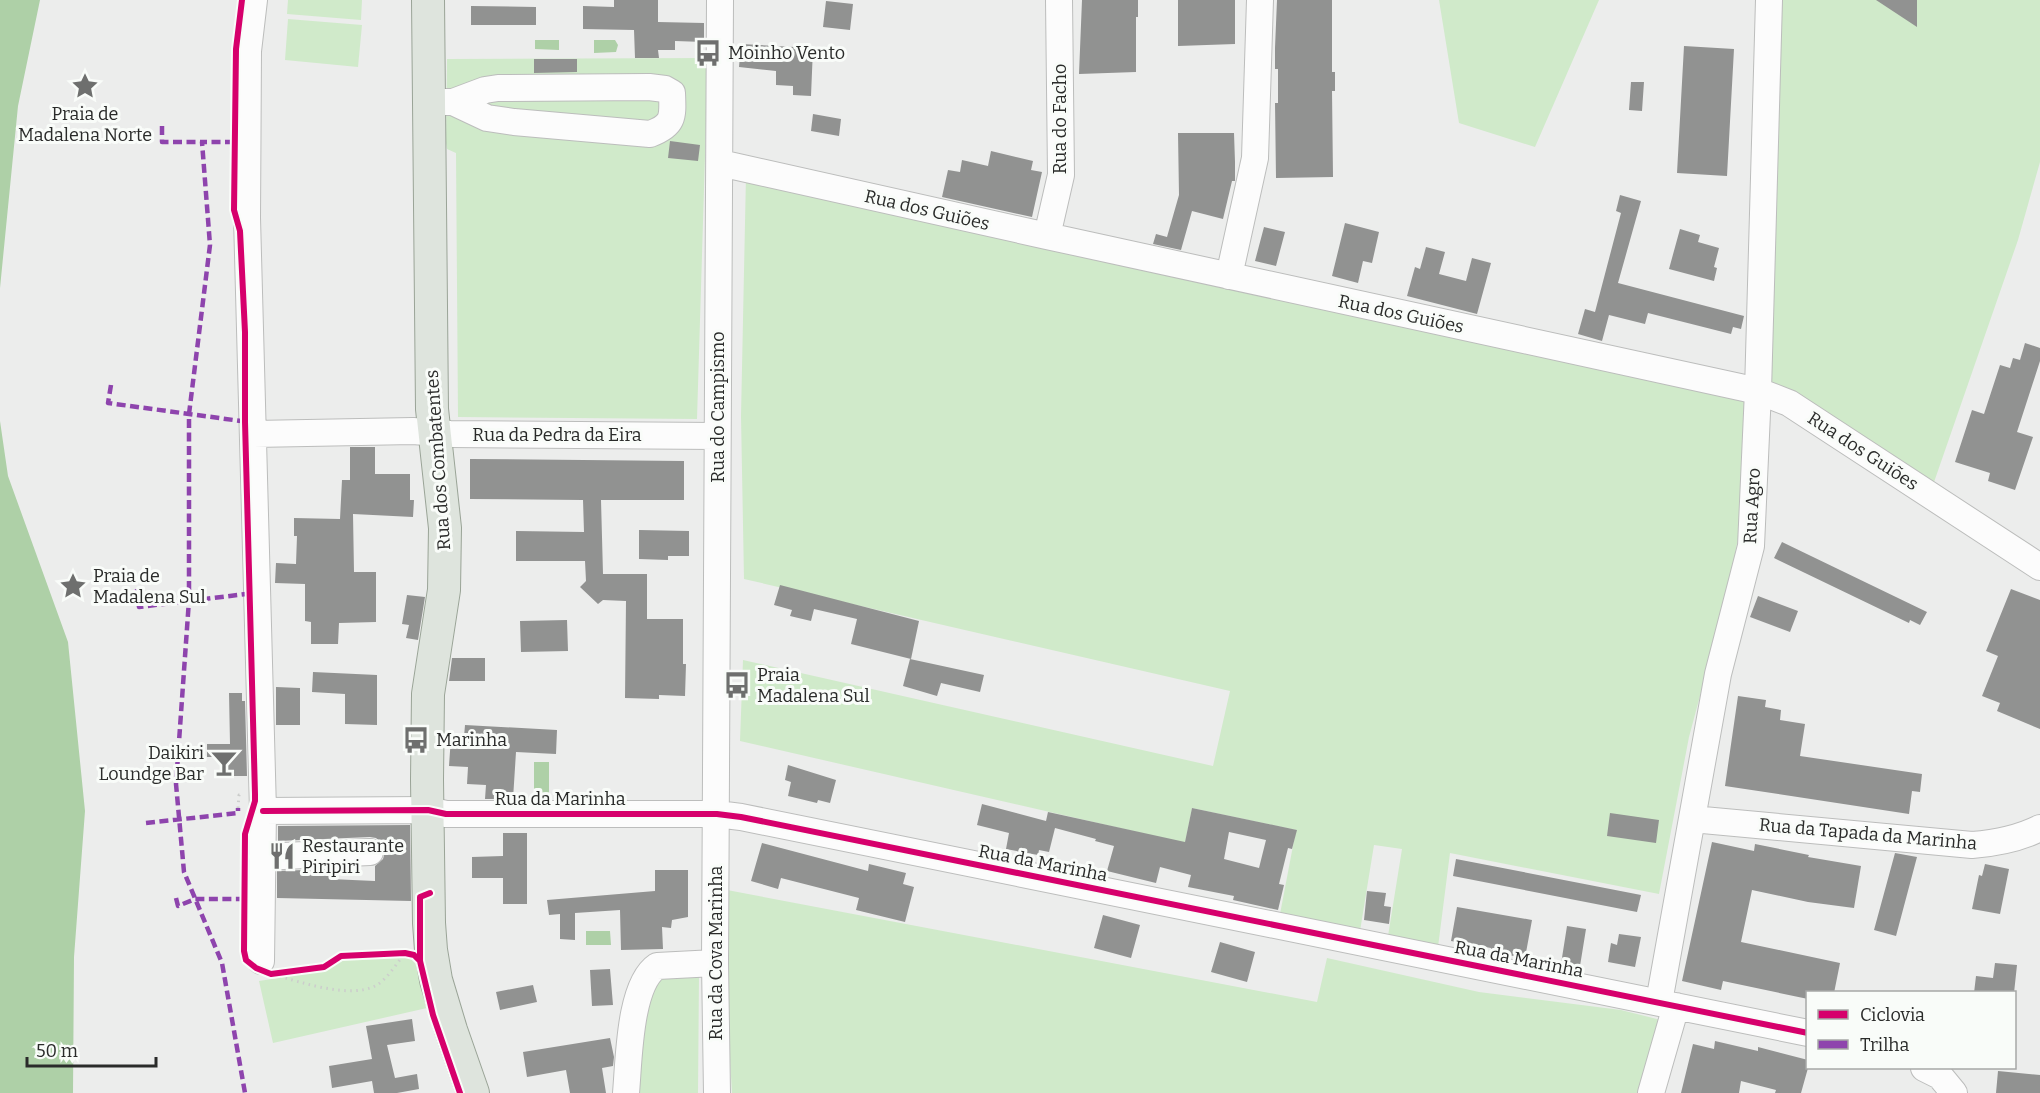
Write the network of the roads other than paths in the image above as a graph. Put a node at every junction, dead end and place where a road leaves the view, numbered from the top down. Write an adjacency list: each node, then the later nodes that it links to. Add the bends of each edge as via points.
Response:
1 (254, 0): 13 (street, via 246,95)
2 (428, 0): 7 (main road, Rua dos Combatentes)
3 (720, 0): 8 (street, Rua do Campismo)
4 (1059, 0): 9 (street, Rua do Facho, via 1061,175)
5 (1260, 0): 10 (street, via 1255,158)
6 (1769, 0): 11 (street, Rua Agro)
7 (441, 102): 7 (street, via 488,118 514,122 651,134 665,128 673,107 672,93 649,87 498,87); 12 (main road, Rua dos Combatentes)
8 (720, 163): 9 (street, Rua dos Guiões); 14 (street, Rua do Campismo)
9 (1047, 236): 10 (street, Rua dos Guiões)
10 (1229, 276): 11 (street, Rua dos Guiões)
11 (1758, 391): 15 (street, Rua dos Guiões, via 1789,403); 19 (street, Rua Agro, via 1751,546 1718,674)
12 (433, 433): 13 (street, Rua da Pedra da Eira, via 413,430); 14 (street, Rua da Pedra da Eira); 16 (main road, Rua dos Combatentes, via 446,528 444,590 428,694)
13 (253, 434): 17 (street)
14 (717, 436): 18 (street, Rua do Campismo)
15 (2040, 567)
16 (428, 810): 17 (street, Rua da Marinha); 18 (street, Rua da Marinha, via 446,814); 28 (main road, Rua dos Combatentes, via 431,950 436,980)
17 (263, 811): 22 (street)
18 (717, 814): 23 (street, Rua da Cova Marinha); 25 (street, Rua da Marinha)
19 (1692, 819): 20 (street, Rua da Tapada da Marinha, via 1972,845 2024,836); 25 (street, Rua Agro)
20 (2040, 828)
21 (370, 852): 22 (street)
22 (262, 857): 24 (street)
23 (715, 963): 29 (street, via 657,966 650,970 634,1008); 30 (street, Rua da Cova Marinha)
24 (265, 969)
25 (1667, 1004): 26 (street, Rua da Marinha); 31 (street, Rua Agro)
26 (1806, 1033)
27 (1926, 1069): 32 (street, via 1940,1076)
28 (473, 1093)
29 (626, 1093)
30 (717, 1093)
31 (1651, 1093)
32 (1954, 1093)

